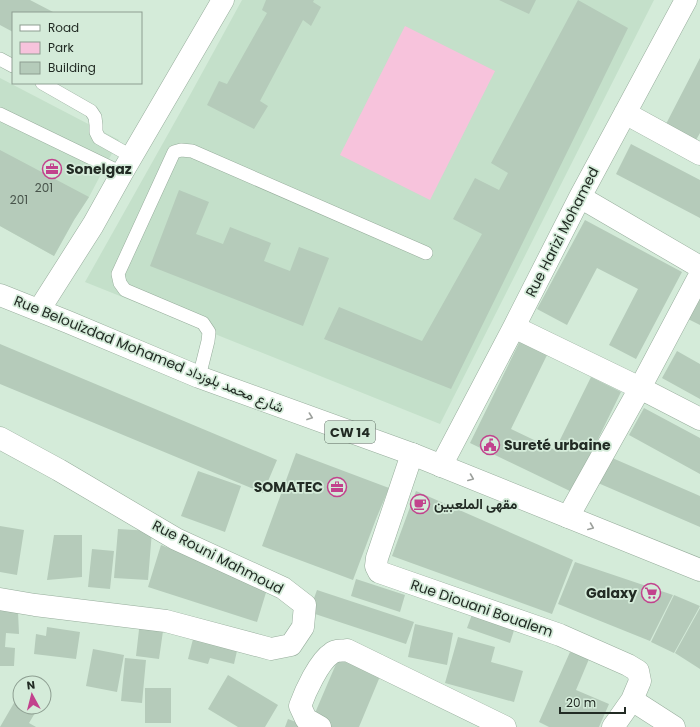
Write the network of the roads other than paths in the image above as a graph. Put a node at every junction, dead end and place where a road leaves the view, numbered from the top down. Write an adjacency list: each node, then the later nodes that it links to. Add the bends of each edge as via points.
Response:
1 (223, 0): 9 (street)
2 (686, 0): 6 (street, Rue Harizi Mohamed)
3 (0, 59): 4 (lane)
4 (12, 65)
5 (44, 84): 9 (lane, via 92,111 99,138)
6 (625, 113): 8 (street); 10 (street, Rue Harizi Mohamed)
7 (0, 114): 9 (lane)
8 (700, 154)
9 (127, 165): 15 (street, via 93,225)
10 (580, 197): 12 (street); 16 (street, Rue Harizi Mohamed)
11 (426, 253): 17 (lane, via 192,151 174,152 118,274 125,290 203,323 209,332)
12 (700, 267)
13 (700, 276): 18 (street)
14 (0, 295): 15 (street, Rue Belouizdad Mohamed شارع محمد بلوزداد / CW 14)
15 (39, 310): 17 (street, Rue Belouizdad Mohamed شارع محمد بلوزداد / CW 14)
16 (514, 327): 18 (street); 22 (street, Rue Harizi Mohamed)
17 (199, 377): 21 (street, Rue Belouizdad Mohamed شارع محمد بلوزداد / CW 14, one-way to 21)
18 (640, 388): 19 (street); 23 (street)
19 (700, 419)
20 (0, 438): 25 (street, Rue Rouni Mahmoud, via 176,539 282,588 305,605 303,627 291,645 271,649 166,621)
21 (412, 454): 22 (street, Rue Belouizdad Mohamed شارع محمد بلوزداد / CW 14); 26 (street, Rue Diouani Boualem, via 377,558 376,566 379,572 560,635 638,670 640,681)
22 (441, 466): 23 (street, Rue Belouizdad Mohamed شارع محمد بلوزداد / CW 14, one-way to 23)
23 (568, 517): 24 (street, Rue Belouizdad Mohamed شارع محمد بلوزداد / CW 14, one-way to 24)
24 (700, 569)
25 (0, 599)
26 (632, 700): 29 (street, Rue Diouani Boualem); 30 (street)
27 (320, 727): 28 (street, via 306,719 300,706 323,660 333,652 347,650)
28 (505, 727)
29 (613, 727)
30 (674, 727)

